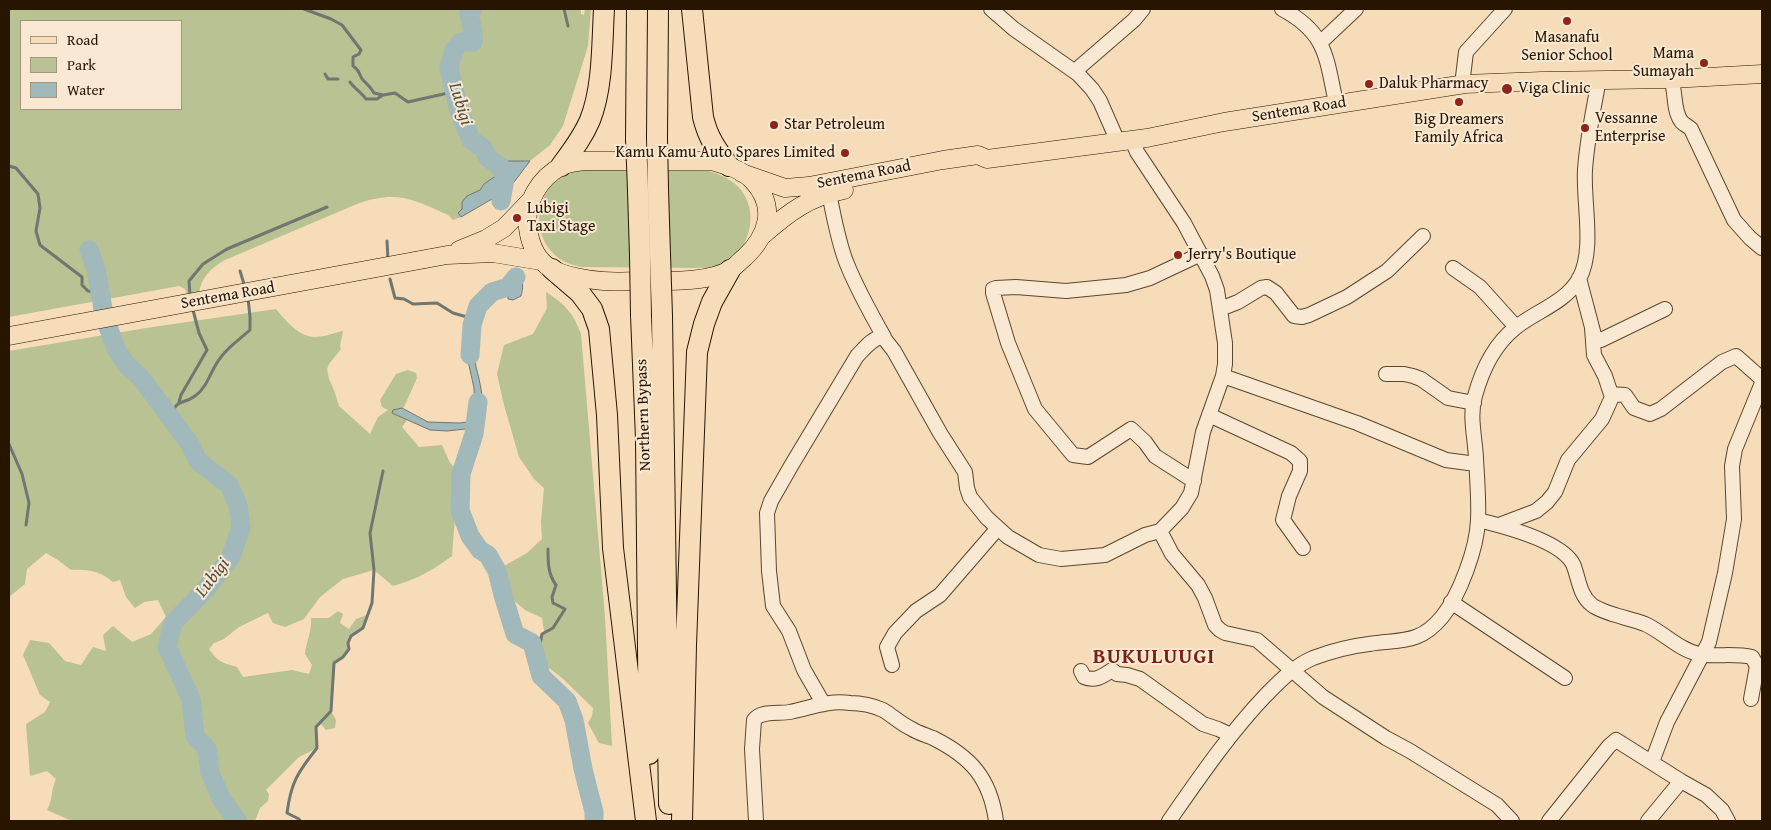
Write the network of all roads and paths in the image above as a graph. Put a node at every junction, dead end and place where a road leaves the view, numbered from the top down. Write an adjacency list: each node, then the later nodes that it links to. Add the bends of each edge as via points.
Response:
1 (604, 9): 19 (highway, via 595,104 578,142)
2 (637, 9): 26 (highway, Northern Bypass, bridge, via 638,190)
3 (658, 9): 26 (highway, Northern Bypass, bridge, via 658,189)
4 (692, 9): 20 (highway, via 707,134)
5 (991, 9): 11 (street)
6 (1143, 9): 11 (street)
7 (1282, 9): 10 (street, via 1307,25)
8 (1356, 9): 10 (street)
9 (1505, 9): 15 (street, via 1466,52)
10 (1320, 42): 16 (street)
11 (1074, 71): 17 (street, via 1092,89)
12 (1762, 74): 13 (main road, Sentema Road)
13 (1671, 79): 14 (main road, Sentema Road); 25 (street, via 1680,120 1691,129 1734,220)
14 (1599, 80): 15 (main road, Sentema Road); 32 (street, via 1588,138 1586,258)
15 (1462, 84): 16 (main road, Sentema Road)
16 (1336, 103): 17 (main road, Sentema Road)
17 (1125, 141): 18 (main road, Sentema Road); 27 (street, via 1137,152)
18 (987, 159): 20 (main road, Sentema Road, via 978,156 943,160 785,188); 21 (main road, Sentema Road, via 979,165)
19 (561, 166): 20 (main road, Sentema Road, via 572,162 712,162); 22 (main road, Sentema Road, via 542,183)
20 (735, 169): 23 (main road, via 752,180 760,191 768,220)
21 (829, 193): 23 (main road, Sentema Road, via 792,211); 38 (street, via 847,264)
22 (531, 199): 28 (main road, Sentema Road, via 504,228); 29 (main road, via 527,214 532,246)
23 (763, 236): 31 (main road, Sentema Road)
24 (1424, 236): 34 (street, via 1375,279 1347,297 1302,317 1294,316 1267,287)
25 (1762, 248)
26 (650, 254): 67 (highway, Northern Bypass, bridge, via 641,315 646,440); 68 (highway, Northern Bypass, bridge, via 662,316)
27 (1201, 254): 34 (street, via 1212,276); 48 (street, via 1150,278 1126,285 1066,291 1016,287 993,289 1008,343 1035,409 1073,456 1088,457 1131,429 1155,456)
28 (448, 255): 29 (main road, Sentema Road, via 493,253); 37 (main road, Sentema Road)
29 (547, 265): 31 (main road, Sentema Road, via 580,278 605,281 687,280 708,278); 66 (highway, via 580,294 592,309 599,329 613,548)
30 (1453, 268): 35 (street, via 1480,287)
31 (730, 270): 69 (highway, via 712,302 698,352)
32 (1580, 278): 35 (street, via 1568,293); 36 (street)
33 (1665, 309): 36 (street, via 1604,340 1597,339)
34 (1220, 310): 40 (street, via 1225,344)
35 (1516, 327): 44 (street, via 1490,357)
36 (1592, 328): 43 (street, via 1594,355)
37 (9, 336)
38 (884, 337): 51 (street, via 965,472 970,497); 62 (street, via 876,338 857,356 791,466 767,513 773,606 789,631 804,670)
39 (1386, 374): 44 (street, via 1413,376 1448,398)
40 (1222, 376): 46 (street); 47 (street, via 1357,423 1446,460)
41 (1762, 379): 43 (street, via 1736,356 1722,362 1650,414 1634,408 1625,395)
42 (1762, 383): 45 (street)
43 (1611, 394): 50 (street, via 1602,419 1568,460 1555,492 1547,502 1536,511)
44 (1474, 403): 47 (street)
45 (1757, 413): 55 (street, via 1735,449 1732,466 1734,519 1725,573 1709,642)
46 (1210, 415): 48 (street, via 1203,432); 53 (street, via 1291,453 1300,461 1300,472 1283,520)
47 (1476, 464): 49 (street)
48 (1194, 481): 52 (street, via 1182,508)
49 (1478, 520): 50 (street); 54 (street, via 1470,558)
50 (1499, 525): 55 (street, via 1565,553 1574,567 1583,594 1593,606 1646,625)
51 (998, 528): 52 (street, via 1039,555 1062,559 1105,554); 57 (street, via 940,595 916,611 895,633 887,647)
52 (1160, 531): 58 (street, via 1172,554 1198,585 1215,625 1225,633 1257,640)
53 (1303, 548)
54 (1451, 602): 58 (street, via 1427,632 1410,640 1344,650 1313,658); 60 (street)
55 (1703, 654): 56 (street, via 1748,656); 64 (street, via 1667,722)
56 (1758, 660): 61 (street)
57 (892, 666)
58 (1293, 670): 63 (street, via 1249,713); 73 (street, via 1323,697 1497,805)
59 (1081, 671): 63 (street, via 1090,680 1112,670 1140,679 1203,724)
60 (1565, 678)
61 (1751, 699)
62 (822, 703): 70 (street, via 784,713 762,714 754,720 752,749); 71 (street, via 849,702 877,708 964,756 976,767 987,785)
63 (1232, 735): 72 (street)
64 (1652, 762): 65 (street); 74 (street, via 1615,740)
65 (1681, 781): 75 (street); 76 (street, via 1714,801)
66 (646, 821)
67 (650, 821)
68 (670, 821)
69 (682, 821)
70 (756, 821)
71 (996, 821)
72 (1170, 821)
73 (1512, 821)
74 (1549, 821)
75 (1648, 821)
76 (1728, 821)

